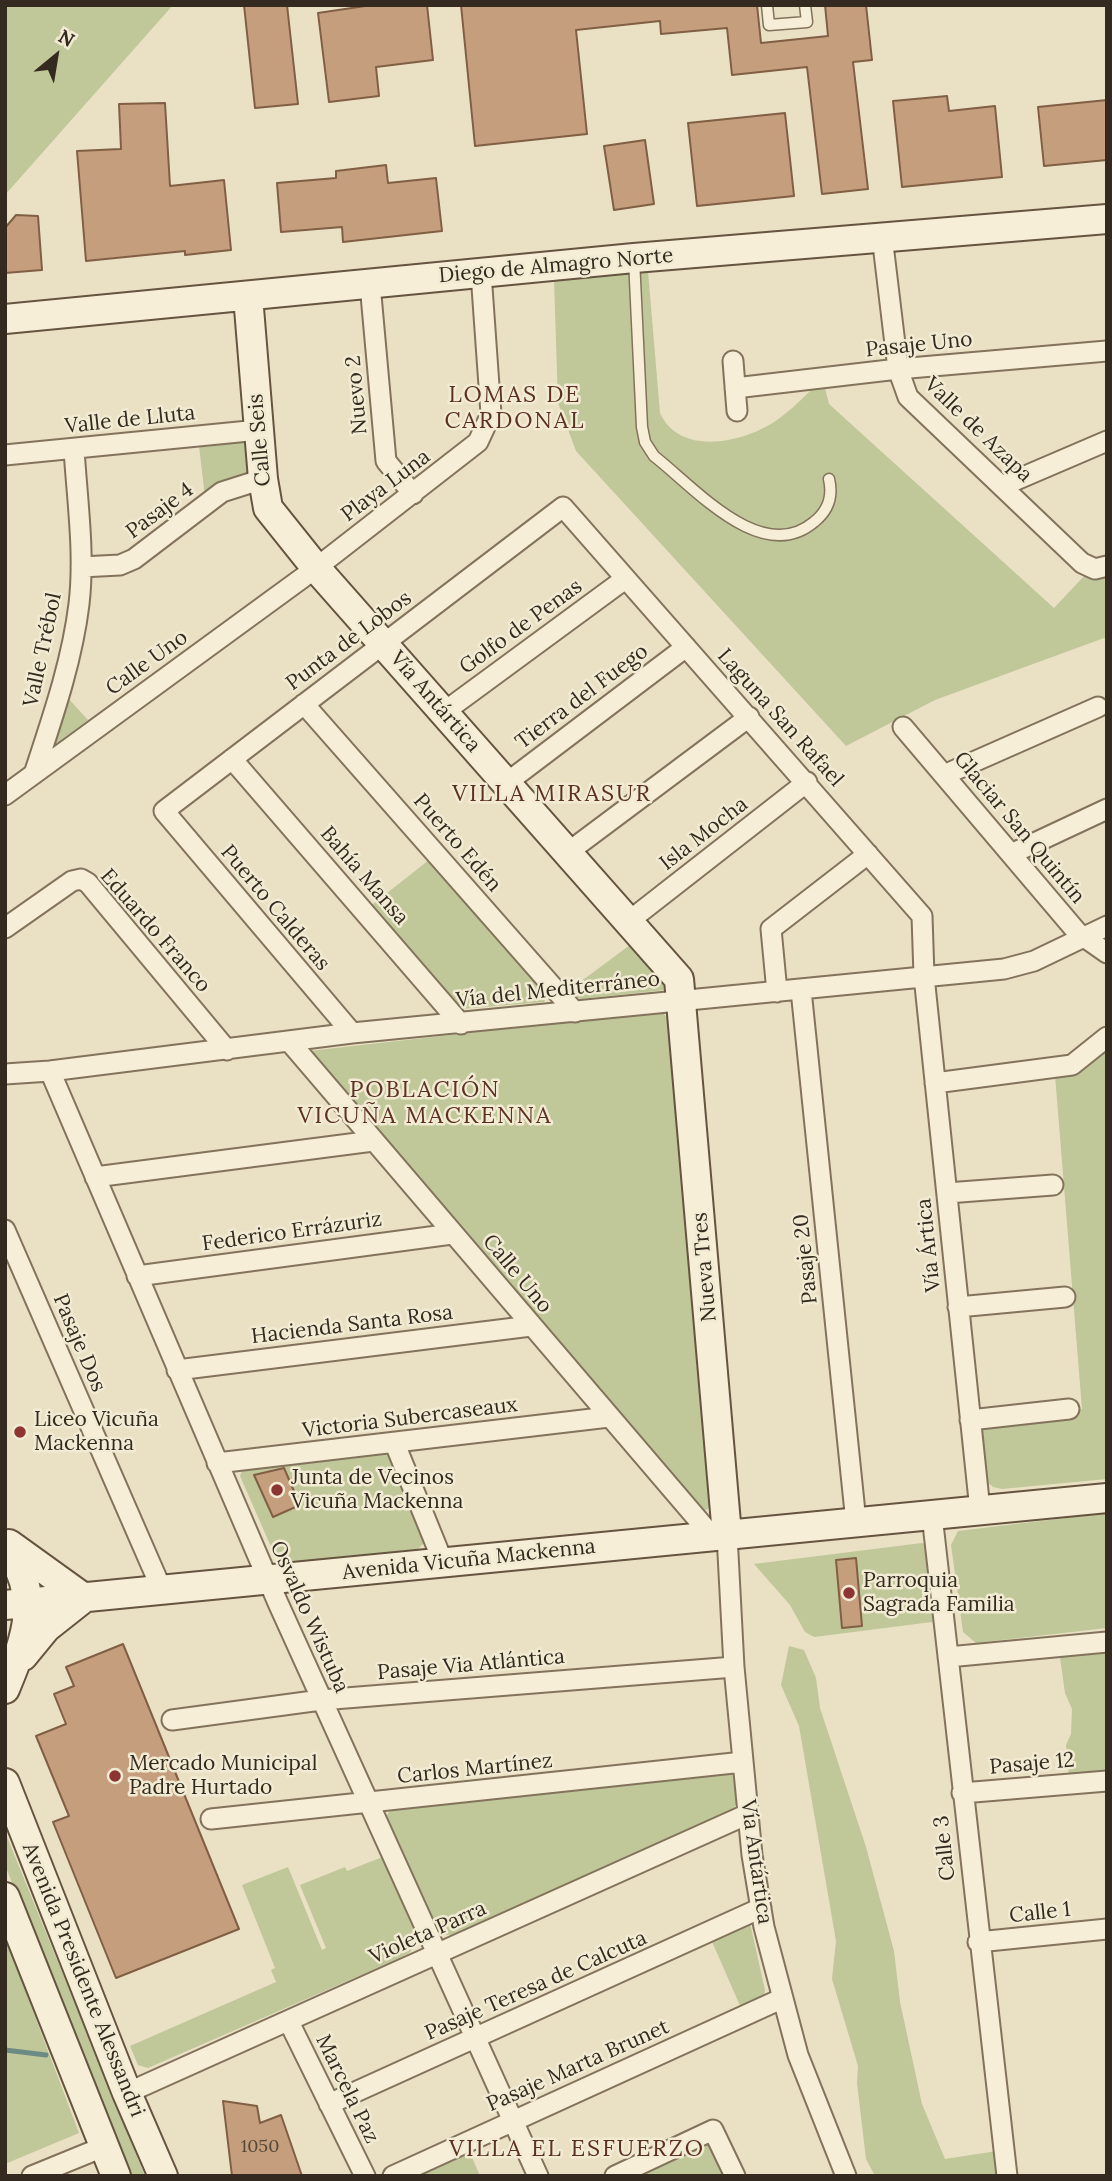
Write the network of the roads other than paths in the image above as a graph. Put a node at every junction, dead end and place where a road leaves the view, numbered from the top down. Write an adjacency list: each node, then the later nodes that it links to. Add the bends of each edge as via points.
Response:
1 (767, 5): 2 (lane, via 769,25 807,22)
2 (805, 5)
3 (1107, 219): 4 (street, Diego de Almagro Norte)
4 (882, 236): 5 (street, Diego de Almagro Norte); 12 (street, Valle de Azapa)
5 (634, 258): 6 (street, Diego de Almagro Norte); 20 (lane, via 642,427 654,456 746,529 768,536 794,535 819,518 830,500)
6 (481, 273): 7 (street, Diego de Almagro Norte); 22 (street, Playa Luna, via 489,423 470,450)
7 (370, 284): 8 (street, Diego de Almagro Norte); 22 (street, Nuevo 2, via 386,461)
8 (248, 296): 9 (street, Diego de Almagro Norte); 15 (street, Calle Seis)
9 (5, 319)
10 (1107, 351): 12 (street, Pasaje Uno)
11 (733, 361): 13 (street)
12 (898, 369): 13 (street, Pasaje Uno); 21 (street, Valle de Azapa, via 908,397)
13 (735, 388): 14 (street)
14 (737, 411)
15 (259, 430): 17 (street, Valle de Lluta); 19 (street, Calle Seis)
16 (1107, 441): 21 (street)
17 (74, 449): 18 (street, Valle de Lluta); 25 (street, Valle Trébol)
18 (5, 455)
19 (263, 479): 25 (street, Pasaje 4, via 222,492 127,562); 26 (street, Calle Seis, via 268,508)
20 (829, 479)
21 (1002, 486): 24 (street, Valle de Azapa, via 1082,563 1095,569)
22 (412, 494): 26 (street, Playa Luna)
23 (563, 508): 27 (street, Laguna San Rafael); 28 (street, Punta de Lobos)
24 (1107, 566)
25 (81, 567): 36 (street, Valle Trébol, via 73,641)
26 (316, 568): 28 (street, Vía Antártica); 36 (street, Calle Uno)
27 (625, 579): 29 (street, Laguna San Rafael); 32 (street, Golfo de Penas)
28 (384, 643): 30 (street, Punta de Lobos); 32 (street, Vía Antártica)
29 (686, 647): 33 (street, Laguna San Rafael); 39 (street, Tierra del Fuego)
30 (304, 704): 35 (street, Punta de Lobos); 55 (street, Puerto Edén)
31 (1098, 707): 37 (street)
32 (444, 712): 39 (street, Vía Antártica)
33 (749, 717): 38 (street, Laguna San Rafael); 43 (street)
34 (903, 727): 37 (street, Glaciar San Quintín)
35 (232, 759): 42 (street, Punta de Lobos); 56 (street, Bahía Mansa)
36 (34, 774): 40 (street, Calle Uno)
37 (944, 775): 45 (street, Glaciar San Quintín)
38 (807, 782): 44 (street, Laguna San Rafael); 46 (street, Isla Mocha)
39 (505, 783): 43 (street, Vía Antártica)
40 (5, 794)
41 (1107, 809): 45 (street)
42 (164, 811): 57 (street, Puerto Calderas)
43 (567, 853): 46 (street, Vía Antártica)
44 (868, 854): 51 (street, Laguna San Rafael, via 922,916); 53 (street, via 771,929)
45 (1011, 854): 49 (street, Glaciar San Quintín)
46 (629, 921): 54 (street, Vía Antártica, via 676,974)
47 (1107, 926): 49 (street, Vía del Mediterráneo)
48 (5, 928): 60 (street, Eduardo Franco, via 81,879)
49 (1082, 936): 50 (street, Glaciar San Quintín); 51 (street, Vía del Mediterráneo, via 1020,966)
50 (1107, 953)
51 (924, 976): 52 (street, Vía del Mediterráneo); 63 (street, Vía Ártica)
52 (801, 990): 53 (street, Vía del Mediterráneo); 83 (street, Pasaje 20)
53 (777, 992): 54 (street, Vía del Mediterráneo)
54 (683, 1000): 55 (street, Vía del Mediterráneo); 84 (street, Nueva Tres)
55 (575, 1012): 56 (street, Vía del Mediterráneo)
56 (461, 1024): 57 (street, Vía del Mediterráneo)
57 (352, 1033): 59 (street, Vía del Mediterráneo)
58 (1107, 1037): 63 (street, via 1072,1065)
59 (289, 1041): 60 (street, Vía del Mediterráneo); 64 (street, Calle Uno)
60 (227, 1050): 61 (street, Vía del Mediterráneo)
61 (50, 1071): 62 (street, Vía del Mediterráneo); 65 (street, Osvaldo Wistuba)
62 (5, 1074)
63 (935, 1083): 67 (street, Vía Ártica)
64 (373, 1141): 65 (street); 69 (street, Calle Uno)
65 (95, 1177): 70 (street, Osvaldo Wistuba)
66 (1053, 1185): 67 (street)
67 (947, 1193): 72 (street, Vía Ártica)
68 (5, 1230): 88 (street, Pasaje Dos)
69 (452, 1234): 70 (street, Federico Errázuriz); 73 (street, Calle Uno)
70 (137, 1276): 74 (street, Osvaldo Wistuba)
71 (1065, 1297): 72 (street)
72 (958, 1307): 77 (street, Vía Ártica)
73 (531, 1326): 74 (street, Hacienda Santa Rosa); 76 (street, Calle Uno)
74 (177, 1370): 79 (street, Osvaldo Wistuba)
75 (1069, 1409): 77 (street)
76 (609, 1417): 78 (street, Victoria Subercaseaux); 84 (street, Calle Uno)
77 (970, 1420): 81 (street, Vía Ártica)
78 (395, 1444): 79 (street, Victoria Subercaseaux); 86 (street)
79 (217, 1464): 87 (street, Osvaldo Wistuba)
80 (1107, 1498): 81 (street, Avenida Vicuña Mackenna)
81 (980, 1510): 82 (street, Avenida Vicuña Mackenna)
82 (932, 1515): 83 (street, Avenida Vicuña Mackenna); 92 (street, Calle 3)
83 (856, 1522): 84 (street, Avenida Vicuña Mackenna)
84 (720, 1536): 86 (street, Avenida Vicuña Mackenna); 93 (street, Vía Antártica)
85 (5, 1543): 89 (street); 90 (street, via 20,1571)
86 (443, 1563): 87 (street, Avenida Vicuña Mackenna)
87 (268, 1580): 88 (street, Avenida Vicuña Mackenna); 95 (street, Osvaldo Wistuba)
88 (162, 1590): 89 (street, Avenida Vicuña Mackenna)
89 (83, 1598): 90 (street, Avenida Vicuña Mackenna); 94 (street, via 46,1628)
90 (17, 1604): 94 (street, via 28,1627)
91 (1107, 1642): 92 (street)
92 (948, 1657): 100 (street, Calle 3)
93 (734, 1667): 95 (street, Pasaje Via Atlántica); 97 (street, Vía Antártica)
94 (10, 1677)
95 (321, 1700): 96 (street, Pasaje Via Atlántica); 101 (street, Osvaldo Wistuba)
96 (172, 1720)
97 (743, 1762): 101 (street, Carlos Martínez); 102 (street, Vía Antártica)
98 (1107, 1781): 100 (street, Pasaje 12)
99 (5, 1783): 112 (street, Avenida Presidente Alessandri)
100 (962, 1793): 107 (street, Calle 3)
101 (369, 1804): 103 (street, Carlos Martínez); 108 (street, Osvaldo Wistuba)
102 (748, 1814): 105 (street, Vía Antártica); 108 (street, Violeta Parra)
103 (211, 1819)
104 (5, 1897): 115 (street, Avenida Presidente Alessandri)
105 (761, 1908): 109 (street, Vía Antártica); 111 (street, Pasaje Teresa de Calcuta)
106 (1106, 1934): 107 (street, Calle 1)
107 (978, 1942): 125 (street, Calle 3)
108 (437, 1954): 110 (street, Violeta Parra); 111 (street, Osvaldo Wistuba)
109 (781, 1999): 114 (street, Pasaje Marta Brunet); 124 (street, Vía Antártica, via 815,2103)
110 (289, 2022): 112 (street, Violeta Parra); 113 (street, Marcela Paz)
111 (476, 2039): 113 (street, Pasaje Teresa de Calcuta); 114 (street, Osvaldo Wistuba)
112 (127, 2093): 118 (street, Avenida Presidente Alessandri)
113 (330, 2104): 119 (street, Marcela Paz)
114 (512, 2120): 120 (street, Pasaje Marta Brunet); 121 (street, Osvaldo Wistuba)
115 (103, 2147): 116 (street); 117 (street, Avenida Presidente Alessandri)
116 (32, 2176)
117 (116, 2176)
118 (163, 2176)
119 (365, 2176)
120 (393, 2176)
121 (538, 2176)
122 (615, 2176): 123 (street, via 713,2130)
123 (735, 2176)
124 (846, 2176)
125 (1007, 2176)

